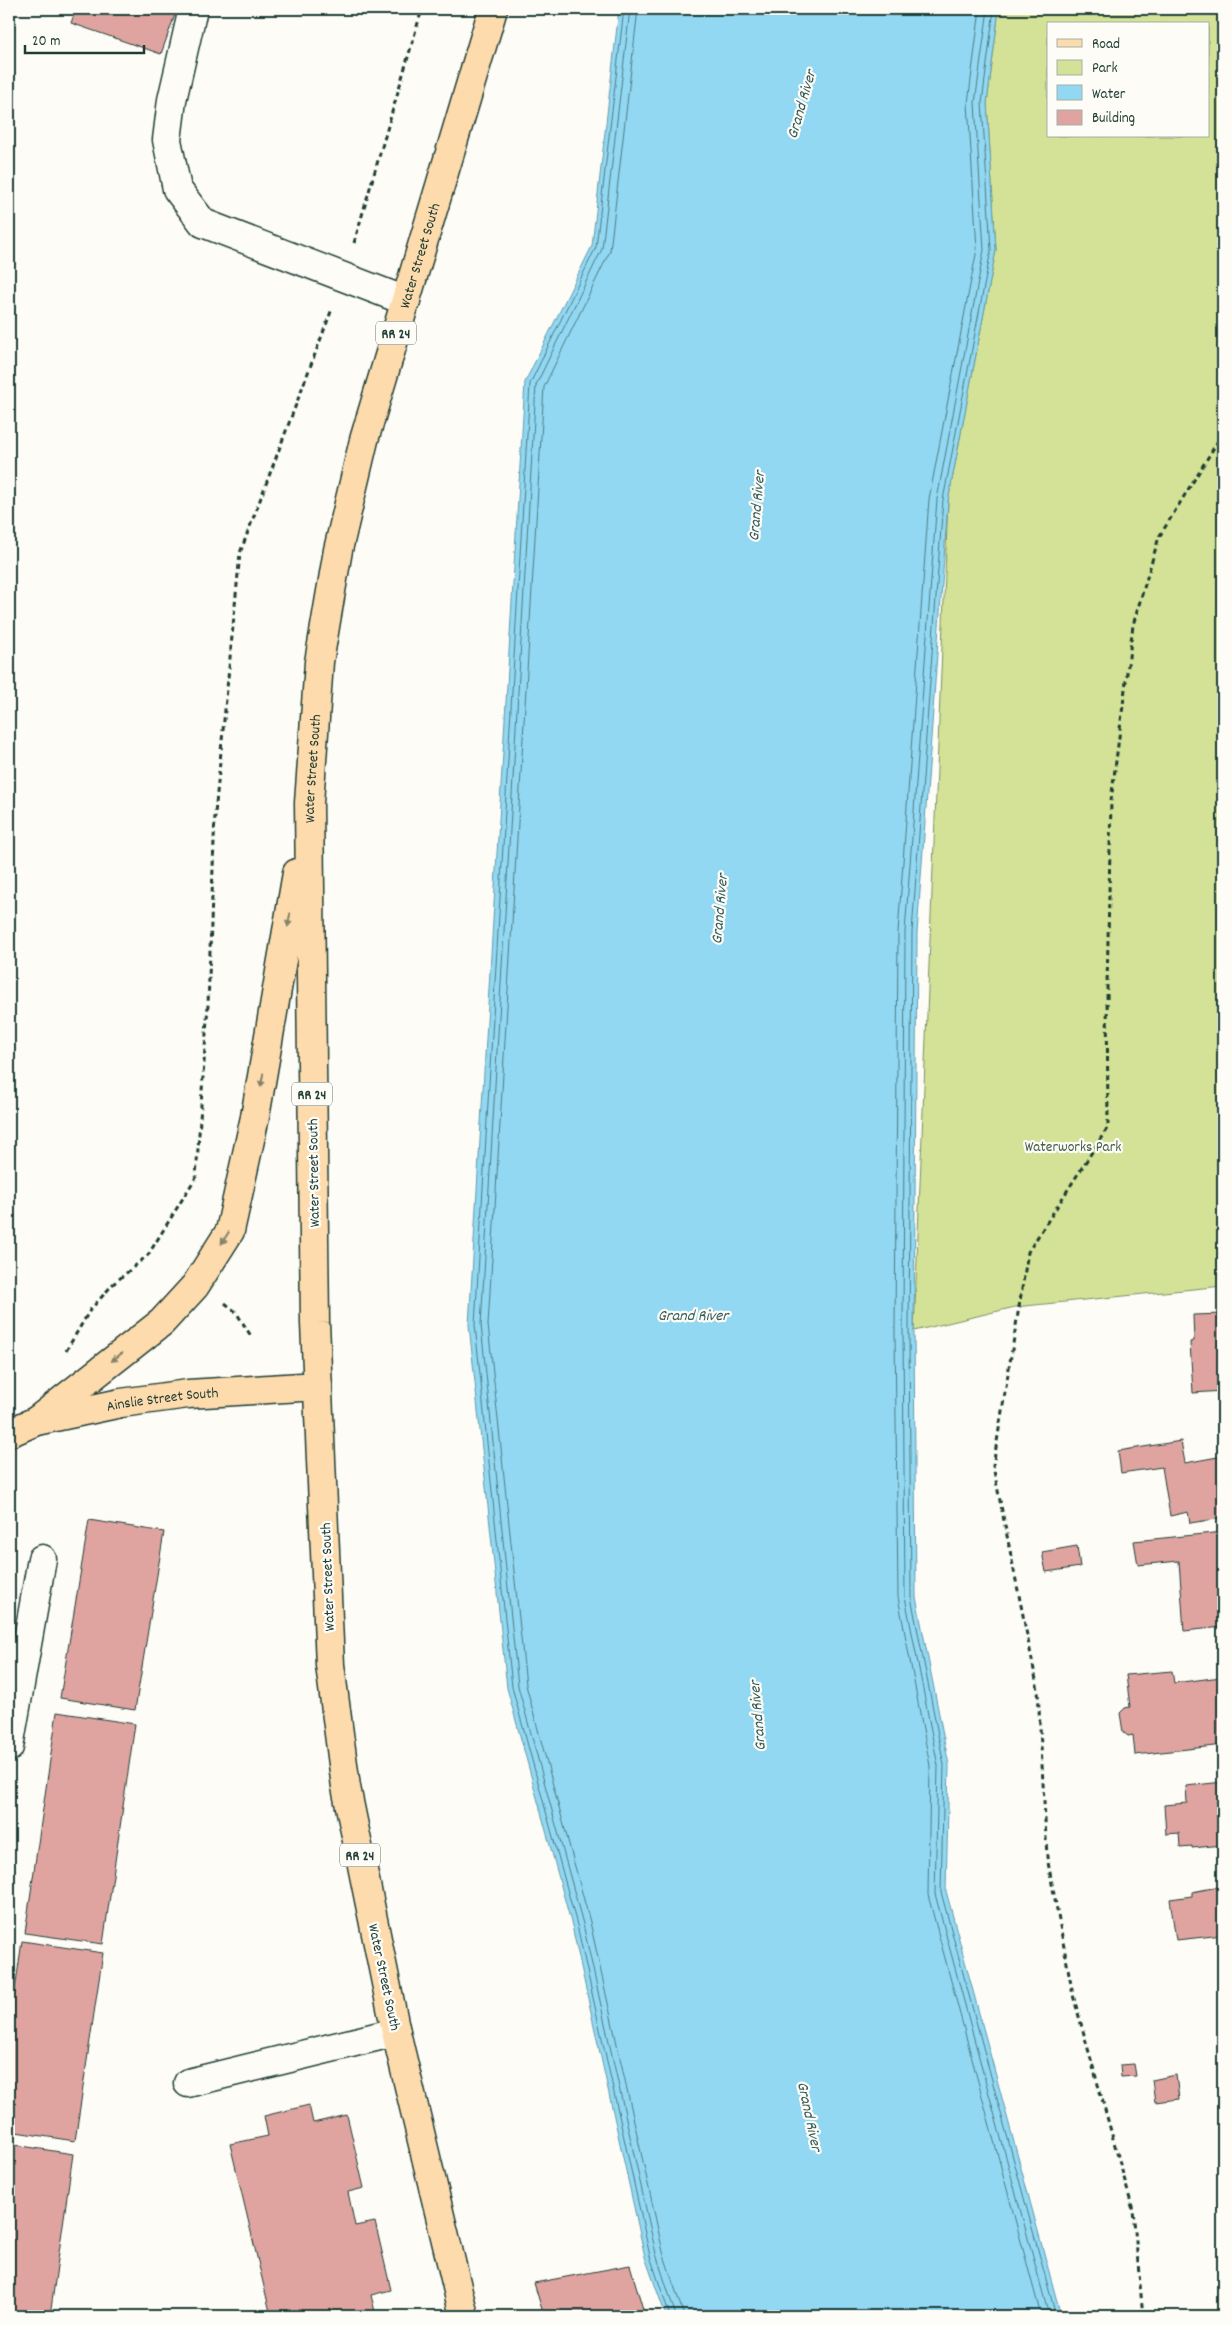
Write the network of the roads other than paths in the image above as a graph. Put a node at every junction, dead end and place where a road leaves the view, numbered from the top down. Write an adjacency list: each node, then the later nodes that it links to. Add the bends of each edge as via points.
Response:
1 (193, 9): 3 (lane, via 172,100 167,140 177,189 203,223)
2 (493, 9): 3 (main road, Water Street South / RR 24)
3 (406, 301): 4 (main road, Water Street South / RR 24, via 364,440 338,550 320,662)
4 (309, 803): 5 (main road, Water Street South / RR 24); 6 (main road, one-way to 6, via 255,1117 230,1231 196,1286 162,1322)
5 (318, 1386): 6 (main road, Ainslie Street South, via 188,1394); 10 (main road, Water Street South / RR 24, via 331,1674 346,1787)
6 (36, 1420): 7 (main road, Ainslie Street South)
7 (9, 1433)
8 (42, 1559): 9 (lane)
9 (9, 1747)
10 (396, 2032): 11 (lane); 12 (main road, Water Street South / RR 24)
11 (188, 2083)
12 (464, 2316)

